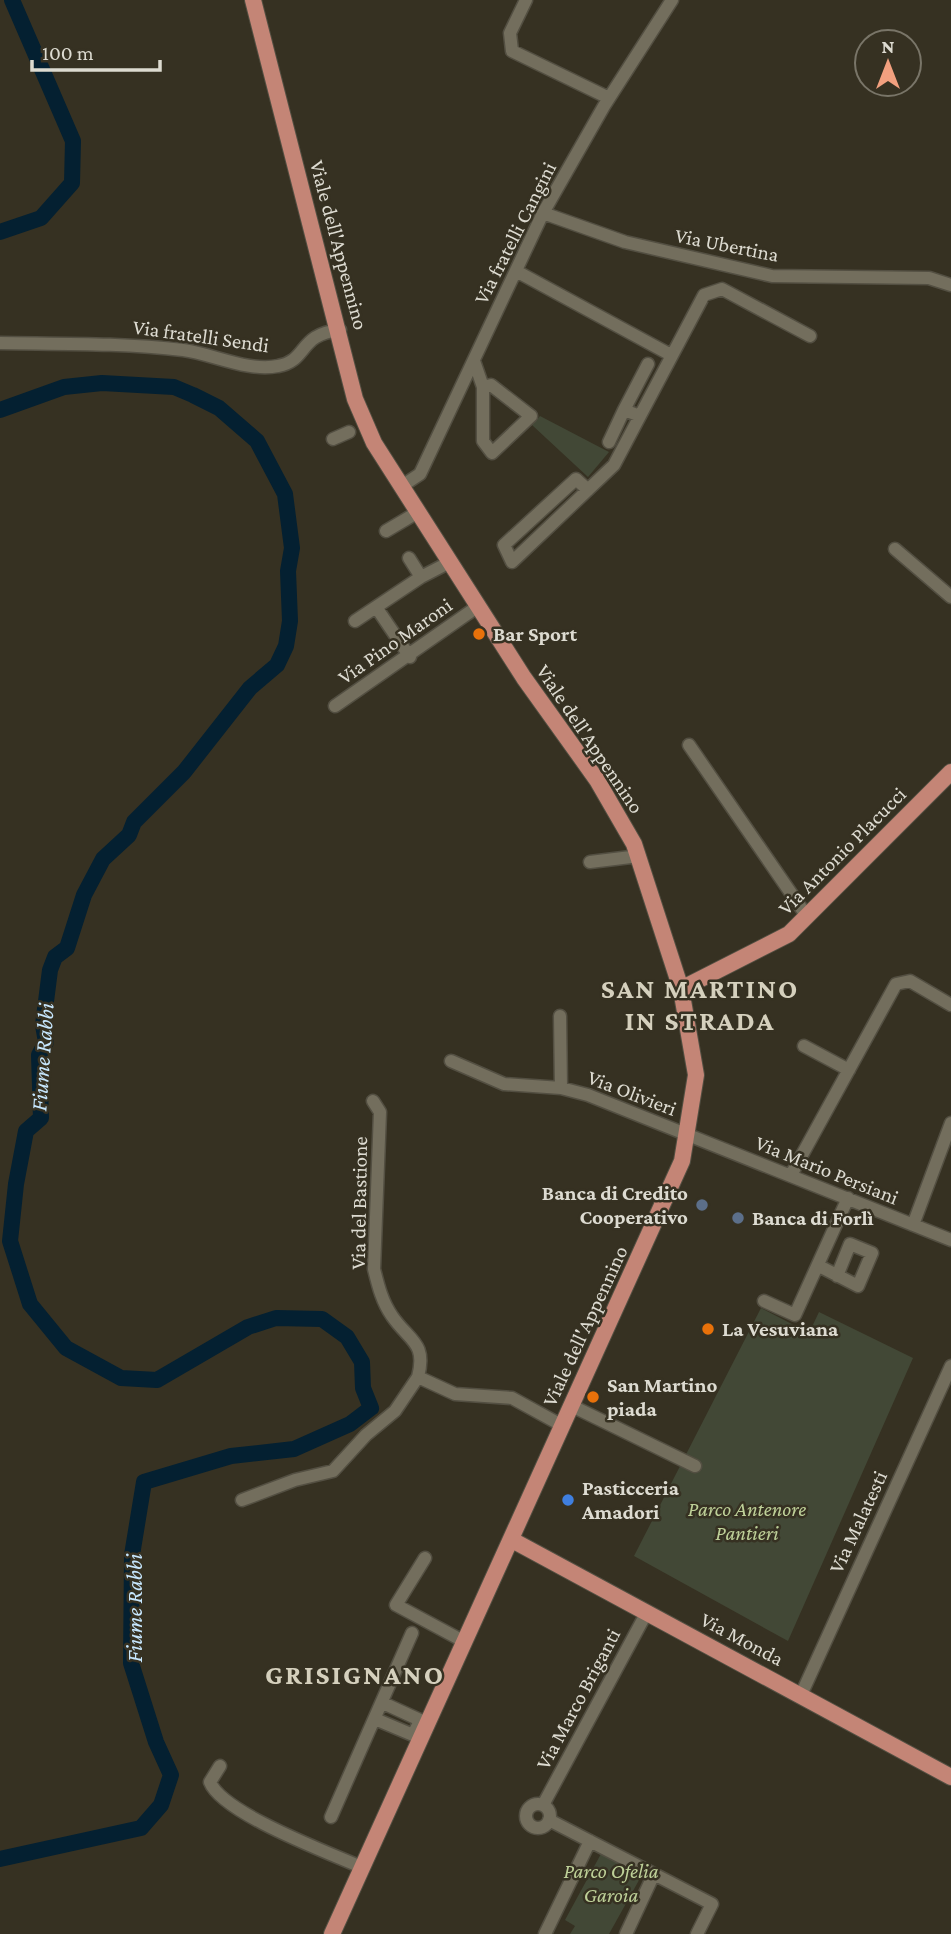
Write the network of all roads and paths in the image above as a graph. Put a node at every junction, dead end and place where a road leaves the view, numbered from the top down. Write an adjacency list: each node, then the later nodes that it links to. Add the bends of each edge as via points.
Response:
1 (253, 0): 8 (main road, Viale dell'Appennino)
2 (526, 0): 4 (street, via 510,33 512,51)
3 (672, 0): 4 (street, Via fratelli Cangini)
4 (609, 98): 5 (street, Via fratelli Cangini)
5 (543, 213): 6 (street, Via fratelli Cangini); 7 (street, Via Ubertina, via 625,243 772,276 929,278)
6 (516, 271): 11 (street); 12 (street, Via fratelli Cangini)
7 (951, 285)
8 (340, 330): 10 (street, Via fratelli Sendi, via 318,333 295,358 270,367 134,344); 17 (main road, Viale dell'Appennino)
9 (810, 336): 11 (street, via 722,289 704,295)
10 (0, 342)
11 (671, 355): 16 (street)
12 (474, 361): 14 (street); 20 (street, Via fratelli Cangini, via 420,474)
13 (648, 364): 15 (street)
14 (483, 387): 14 (street, via 484,441 492,453 531,416 491,385)
15 (624, 410): 16 (street); 19 (street)
16 (640, 416): 26 (street, via 614,465)
17 (357, 429): 18 (street); 20 (main road, Viale dell'Appennino)
18 (333, 439)
19 (609, 442)
20 (402, 486): 21 (main road, Viale dell'Appennino)
21 (418, 512): 22 (street); 25 (main road, Viale dell'Appennino)
22 (386, 531)
23 (895, 550): 28 (street)
24 (409, 558): 27 (street)
25 (450, 562): 27 (street); 30 (main road, Viale dell'Appennino)
26 (512, 562)
27 (421, 577): 29 (street)
28 (951, 597)
29 (376, 607): 31 (street); 32 (street)
30 (478, 607): 32 (street, Via Pino Maroni); 36 (main road, Viale dell'Appennino, via 597,780)
31 (355, 621)
32 (410, 657): 33 (street, Via Pino Maroni)
33 (335, 706)
34 (689, 745): 38 (street)
35 (951, 772): 38 (main road, Via Antonio Placucci)
36 (639, 856): 37 (street); 39 (main road, Viale dell'Appennino)
37 (590, 863)
38 (806, 915): 39 (main road, Via Antonio Placucci, via 789,934)
39 (681, 989): 48 (main road, Viale dell'Appennino, via 696,1075)
40 (951, 1005): 44 (street, via 910,981 896,984)
41 (560, 1016): 45 (street, Via Olivieri)
42 (804, 1046): 44 (street)
43 (451, 1061): 45 (street, Via Olivieri, via 505,1084)
44 (849, 1070): 49 (street)
45 (561, 1088): 48 (street, Via Olivieri)
46 (373, 1101): 57 (street, Via del Bastione, via 380,1112 374,1269 379,1292 392,1315 417,1344 423,1359)
47 (951, 1123): 51 (street)
48 (688, 1136): 49 (street, Via Mario Persiani); 58 (main road, Viale dell'Appennino, via 682,1161)
49 (791, 1175): 50 (street, Via Mario Persiani)
50 (848, 1198): 51 (street, Via Mario Persiani); 53 (street)
51 (913, 1225): 52 (street, Via Mario Persiani)
52 (951, 1240)
53 (819, 1266): 54 (street); 55 (street, via 796,1315)
54 (837, 1276): 54 (street, via 850,1244 872,1253 858,1286)
55 (764, 1301)
56 (951, 1366): 67 (street, Via Malatesti)
57 (418, 1377): 59 (street, via 455,1394 512,1398); 61 (street, via 394,1411 333,1471)
58 (572, 1406): 59 (main road, Viale dell'Appennino); 60 (street)
59 (563, 1426): 62 (main road, Viale dell'Appennino)
60 (695, 1466)
61 (242, 1500)
62 (512, 1540): 64 (main road, Via Monda); 66 (main road, Viale dell'Appennino)
63 (425, 1558): 66 (street, via 396,1605)
64 (647, 1612): 67 (main road, Via Monda); 73 (street, Via Marco Briganti)
65 (412, 1633): 68 (street)
66 (465, 1642): 70 (main road, Viale dell'Appennino)
67 (801, 1695): 72 (main road, Via Monda)
68 (383, 1703): 69 (street); 70 (street, via 420,1720)
69 (375, 1719): 70 (street, via 413,1735); 74 (street)
70 (421, 1729): 77 (main road, Viale dell'Appennino)
71 (220, 1766): 77 (street, via 210,1782 215,1795 277,1831)
72 (951, 1777)
73 (543, 1805): 75 (street); 75 (street, via 531,1806 527,1821 536,1828)
74 (331, 1818)
75 (549, 1821): 76 (street)
76 (590, 1841): 78 (street); 80 (street)
77 (361, 1867): 79 (main road, Viale dell'Appennino)
78 (654, 1874): 81 (street); 82 (street, via 712,1904)
79 (332, 1934)
80 (545, 1934)
81 (626, 1934)
82 (697, 1934)

